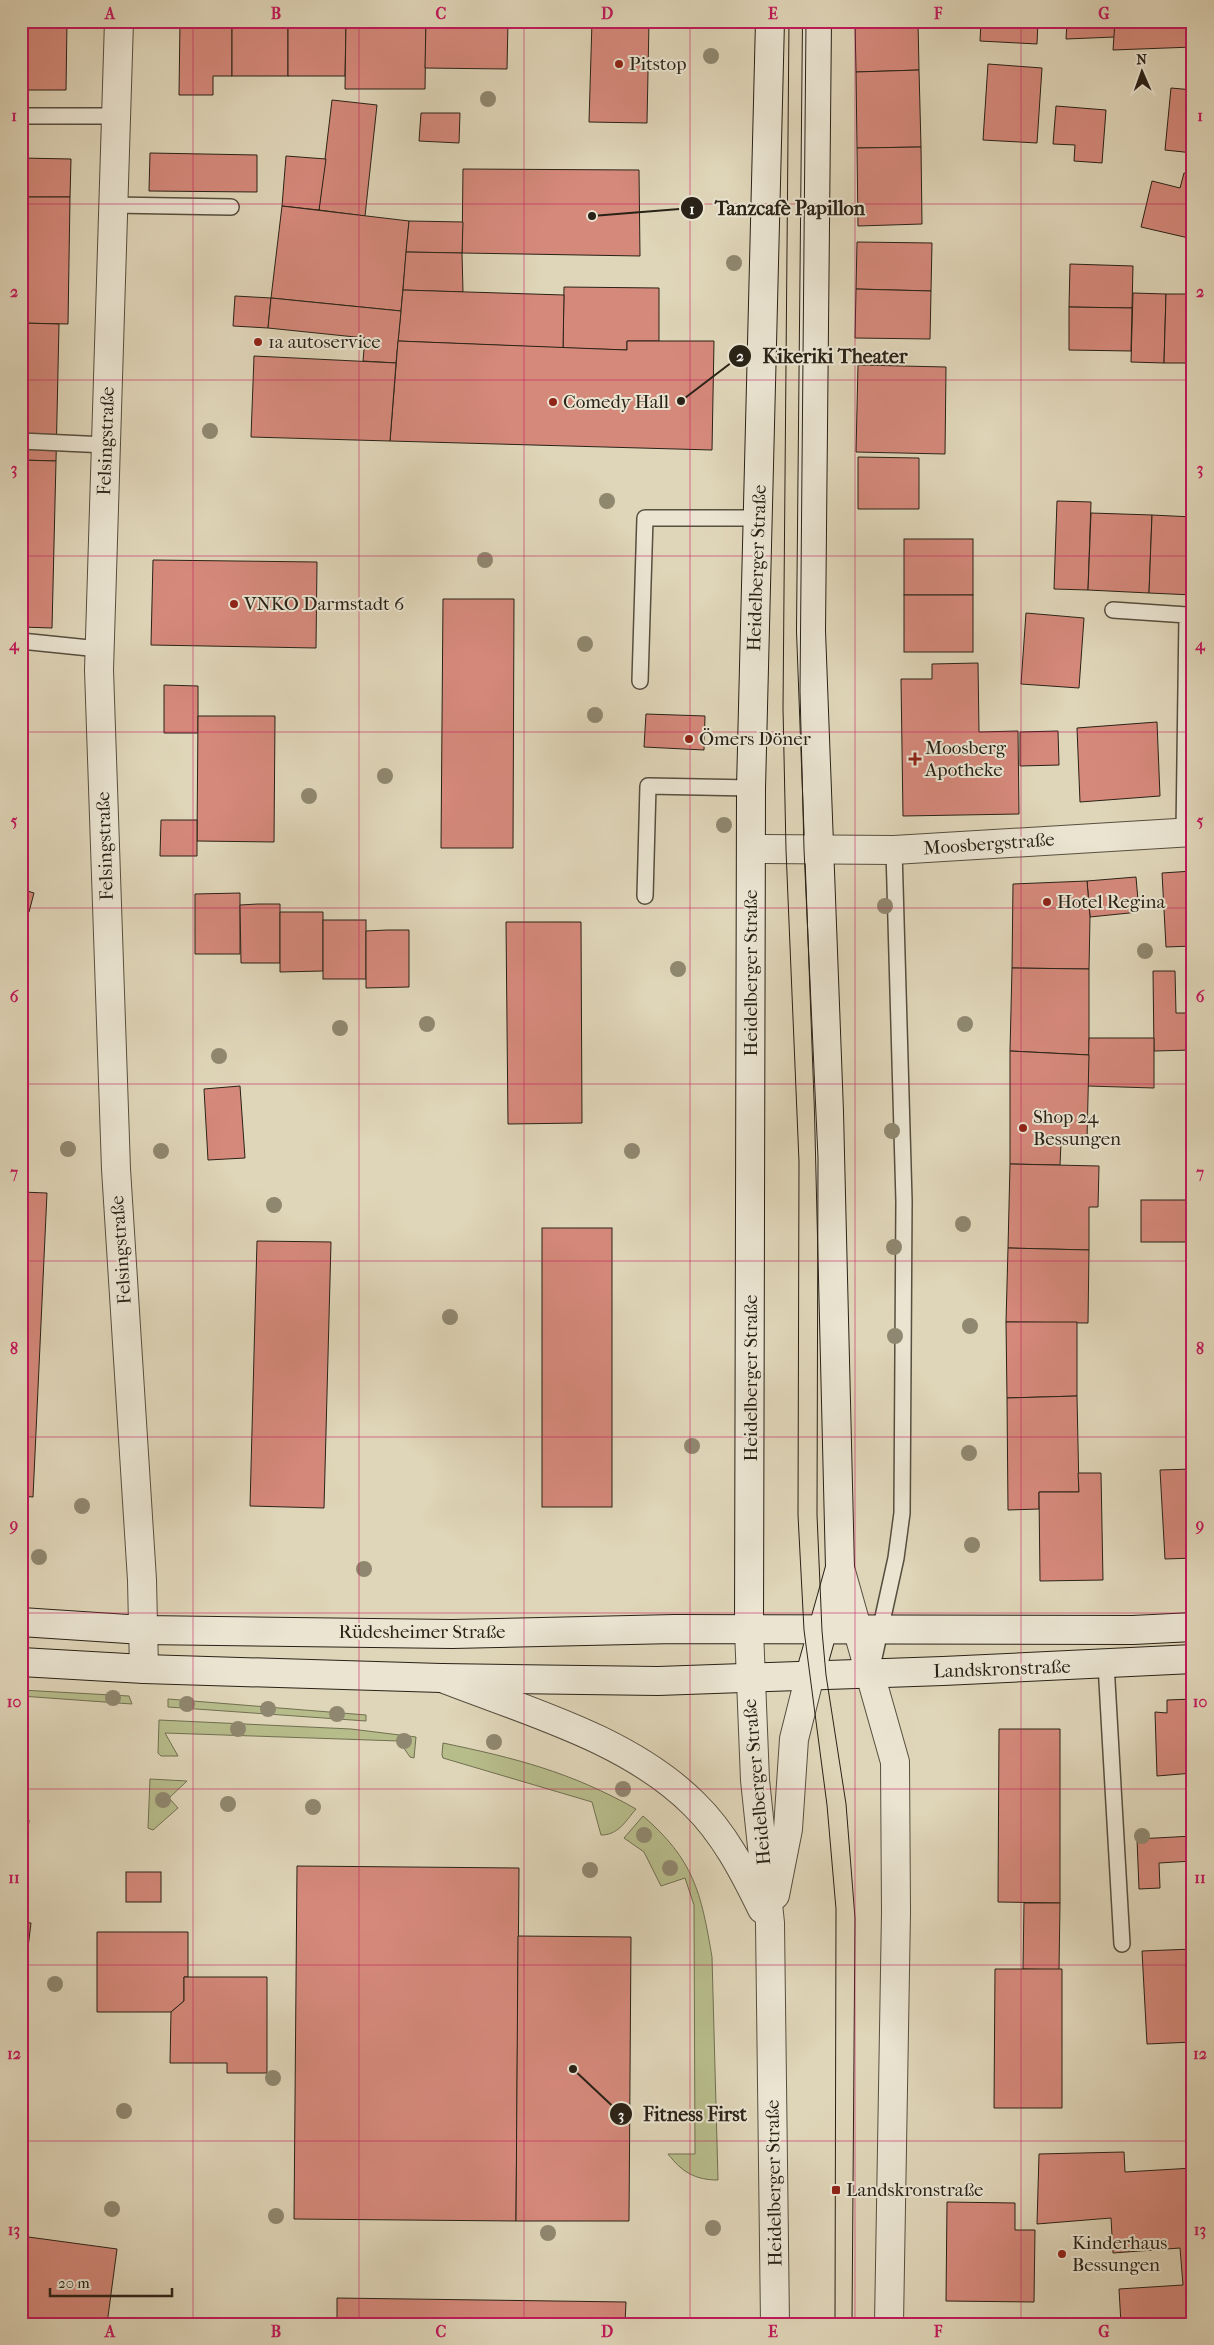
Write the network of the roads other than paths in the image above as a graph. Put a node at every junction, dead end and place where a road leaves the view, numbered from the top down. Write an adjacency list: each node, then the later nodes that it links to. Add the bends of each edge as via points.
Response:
1 (119, 21): 5 (main road, Felsingstraße)
2 (770, 21): 10 (main road, Heidelberger Straße)
3 (817, 21): 18 (main road, Heidelberger Straße, via 810,631)
4 (21, 116): 5 (lane)
5 (116, 116): 6 (main road, Felsingstraße)
6 (113, 205): 7 (lane); 9 (main road, Felsingstraße)
7 (231, 207)
8 (21, 441): 9 (lane)
9 (106, 445): 13 (main road, Felsingstraße)
10 (758, 518): 14 (lane, via 645,518); 15 (main road, Heidelberger Straße)
11 (1113, 610): 16 (lane, via 1188,615)
12 (21, 641): 13 (lane)
13 (99, 649): 24 (main road, Felsingstraße, via 116,1169)
14 (640, 681)
15 (751, 788): 17 (main road, Heidelberger Straße); 20 (lane, via 648,786)
16 (1188, 833): 19 (main road, Moosbergstraße)
17 (751, 849): 18 (main road, Moosbergstraße); 25 (main road, Heidelberger Straße)
18 (818, 850): 19 (main road, Moosbergstraße); 21 (main road, Heidelberger Straße, via 829,1112)
19 (894, 850): 27 (lane, via 904,1201 902,1513 901,1531)
20 (645, 896)
21 (840, 1568): 26 (main road, Heidelberger Straße); 27 (main road, Heidelberger Straße)
22 (21, 1622): 24 (main road, Rüdesheimer Straße)
23 (1193, 1627): 27 (main road, Landskronstraße)
24 (143, 1630): 25 (main road, Rüdesheimer Straße, via 452,1634); 31 (main road, Felsingstraße)
25 (749, 1630): 26 (main road, Rüdesheimer Straße); 35 (main road, Heidelberger Straße)
26 (822, 1631): 27 (main road, Landskronstraße); 33 (main road, Heidelberger Straße)
27 (869, 1631): 32 (main road, Heidelberger Straße)
28 (1193, 1659): 30 (main road, Landskronstraße)
29 (21, 1662): 31 (main road)
30 (1106, 1664): 32 (main road, Landskronstraße); 37 (lane)
31 (144, 1670): 34 (main road)
32 (871, 1673): 33 (main road, Landskronstraße); 39 (main road, Heidelberger Straße, via 896,1771)
33 (810, 1675): 35 (main road); 36 (main road, Heidelberger Straße, via 794,1739 788,1829)
34 (441, 1678): 35 (main road, via 658,1681); 36 (main road, via 590,1736 669,1781 696,1805 723,1841)
35 (749, 1678): 36 (main road, Heidelberger Straße, via 754,1780)
36 (770, 1923): 38 (main road, Heidelberger Straße)
37 (1122, 1944)
38 (775, 2324)
39 (889, 2324)

